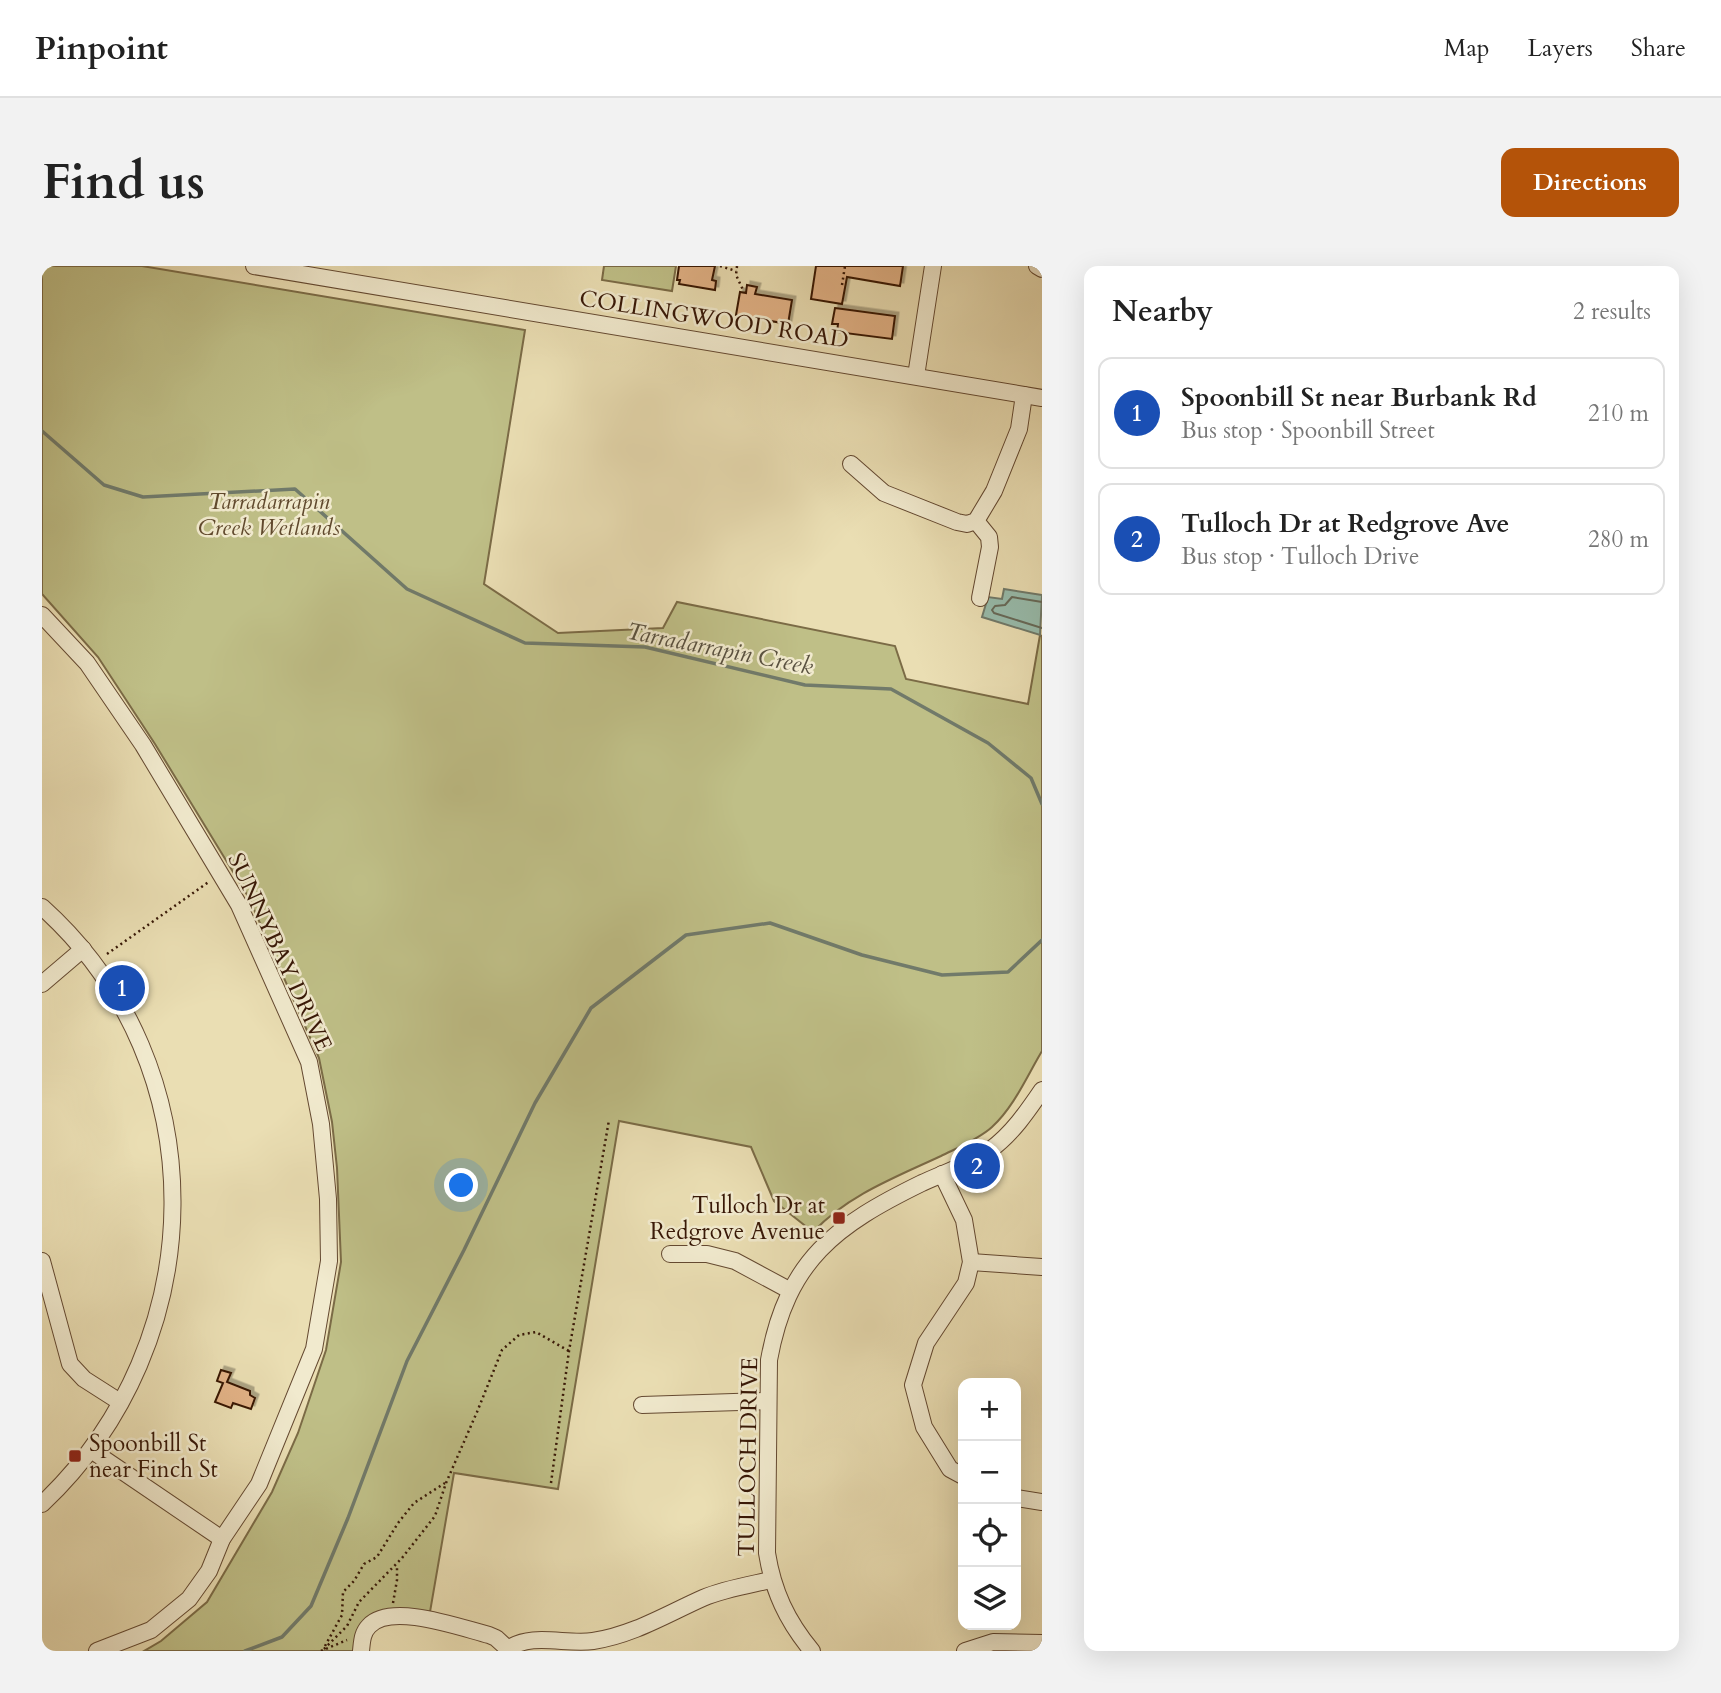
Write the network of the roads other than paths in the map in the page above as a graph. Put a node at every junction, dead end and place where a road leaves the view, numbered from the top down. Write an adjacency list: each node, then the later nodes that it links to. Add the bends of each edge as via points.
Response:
1 (254, 266): 5 (street, COLLINGWOOD ROAD)
2 (933, 266): 5 (street)
3 (1037, 266): 4 (street)
4 (1042, 270)
5 (916, 376): 6 (street, COLLINGWOOD ROAD)
6 (1024, 395): 7 (street, COLLINGWOOD ROAD); 9 (street, via 1019,429 994,491)
7 (1042, 398)
8 (851, 464): 9 (street, via 884,493 957,522)
9 (976, 521): 10 (street, via 989,537 990,547)
10 (980, 598)
11 (42, 615): 30 (street, SUNNYBAY DRIVE, via 88,663 144,746 239,905 309,1062 328,1199 329,1261 314,1349 259,1484)
12 (42, 907): 13 (street)
13 (83, 949): 14 (street); 23 (street, via 112,989 150,1066 162,1108 173,1183 168,1266 156,1322)
14 (42, 984)
15 (1042, 1090): 16 (street, TULLOCH DRIVE, via 998,1144)
16 (942, 1174): 19 (street, via 964,1220); 21 (street, TULLOCH DRIVE, via 856,1218 820,1248)
17 (670, 1254): 21 (street, via 707,1254 735,1261)
18 (42, 1261): 23 (street, via 70,1364)
19 (971, 1262): 20 (street); 26 (street, via 966,1283 926,1343 913,1385 924,1427 950,1469)
20 (1042, 1267)
21 (789, 1290): 22 (street, TULLOCH DRIVE, via 773,1338)
22 (768, 1401): 24 (street); 31 (street, TULLOCH DRIVE, via 767,1553)
23 (120, 1402): 25 (street)
24 (642, 1405)
25 (92, 1450): 29 (street); 30 (street)
26 (958, 1473)
27 (1021, 1499): 28 (street)
28 (1042, 1502)
29 (42, 1504)
30 (222, 1539): 35 (street, SUNNYBAY DRIVE, via 209,1571 189,1599 151,1630)
31 (771, 1580): 34 (street, via 706,1597 619,1636 591,1642 528,1640); 36 (street, TULLOCH DRIVE, via 788,1618)
32 (362, 1643): 34 (street, via 368,1626 388,1616 427,1619 489,1635)
33 (1042, 1643): 37 (street, via 993,1642)
34 (508, 1650)
35 (97, 1651)
36 (811, 1651)
37 (965, 1651)

